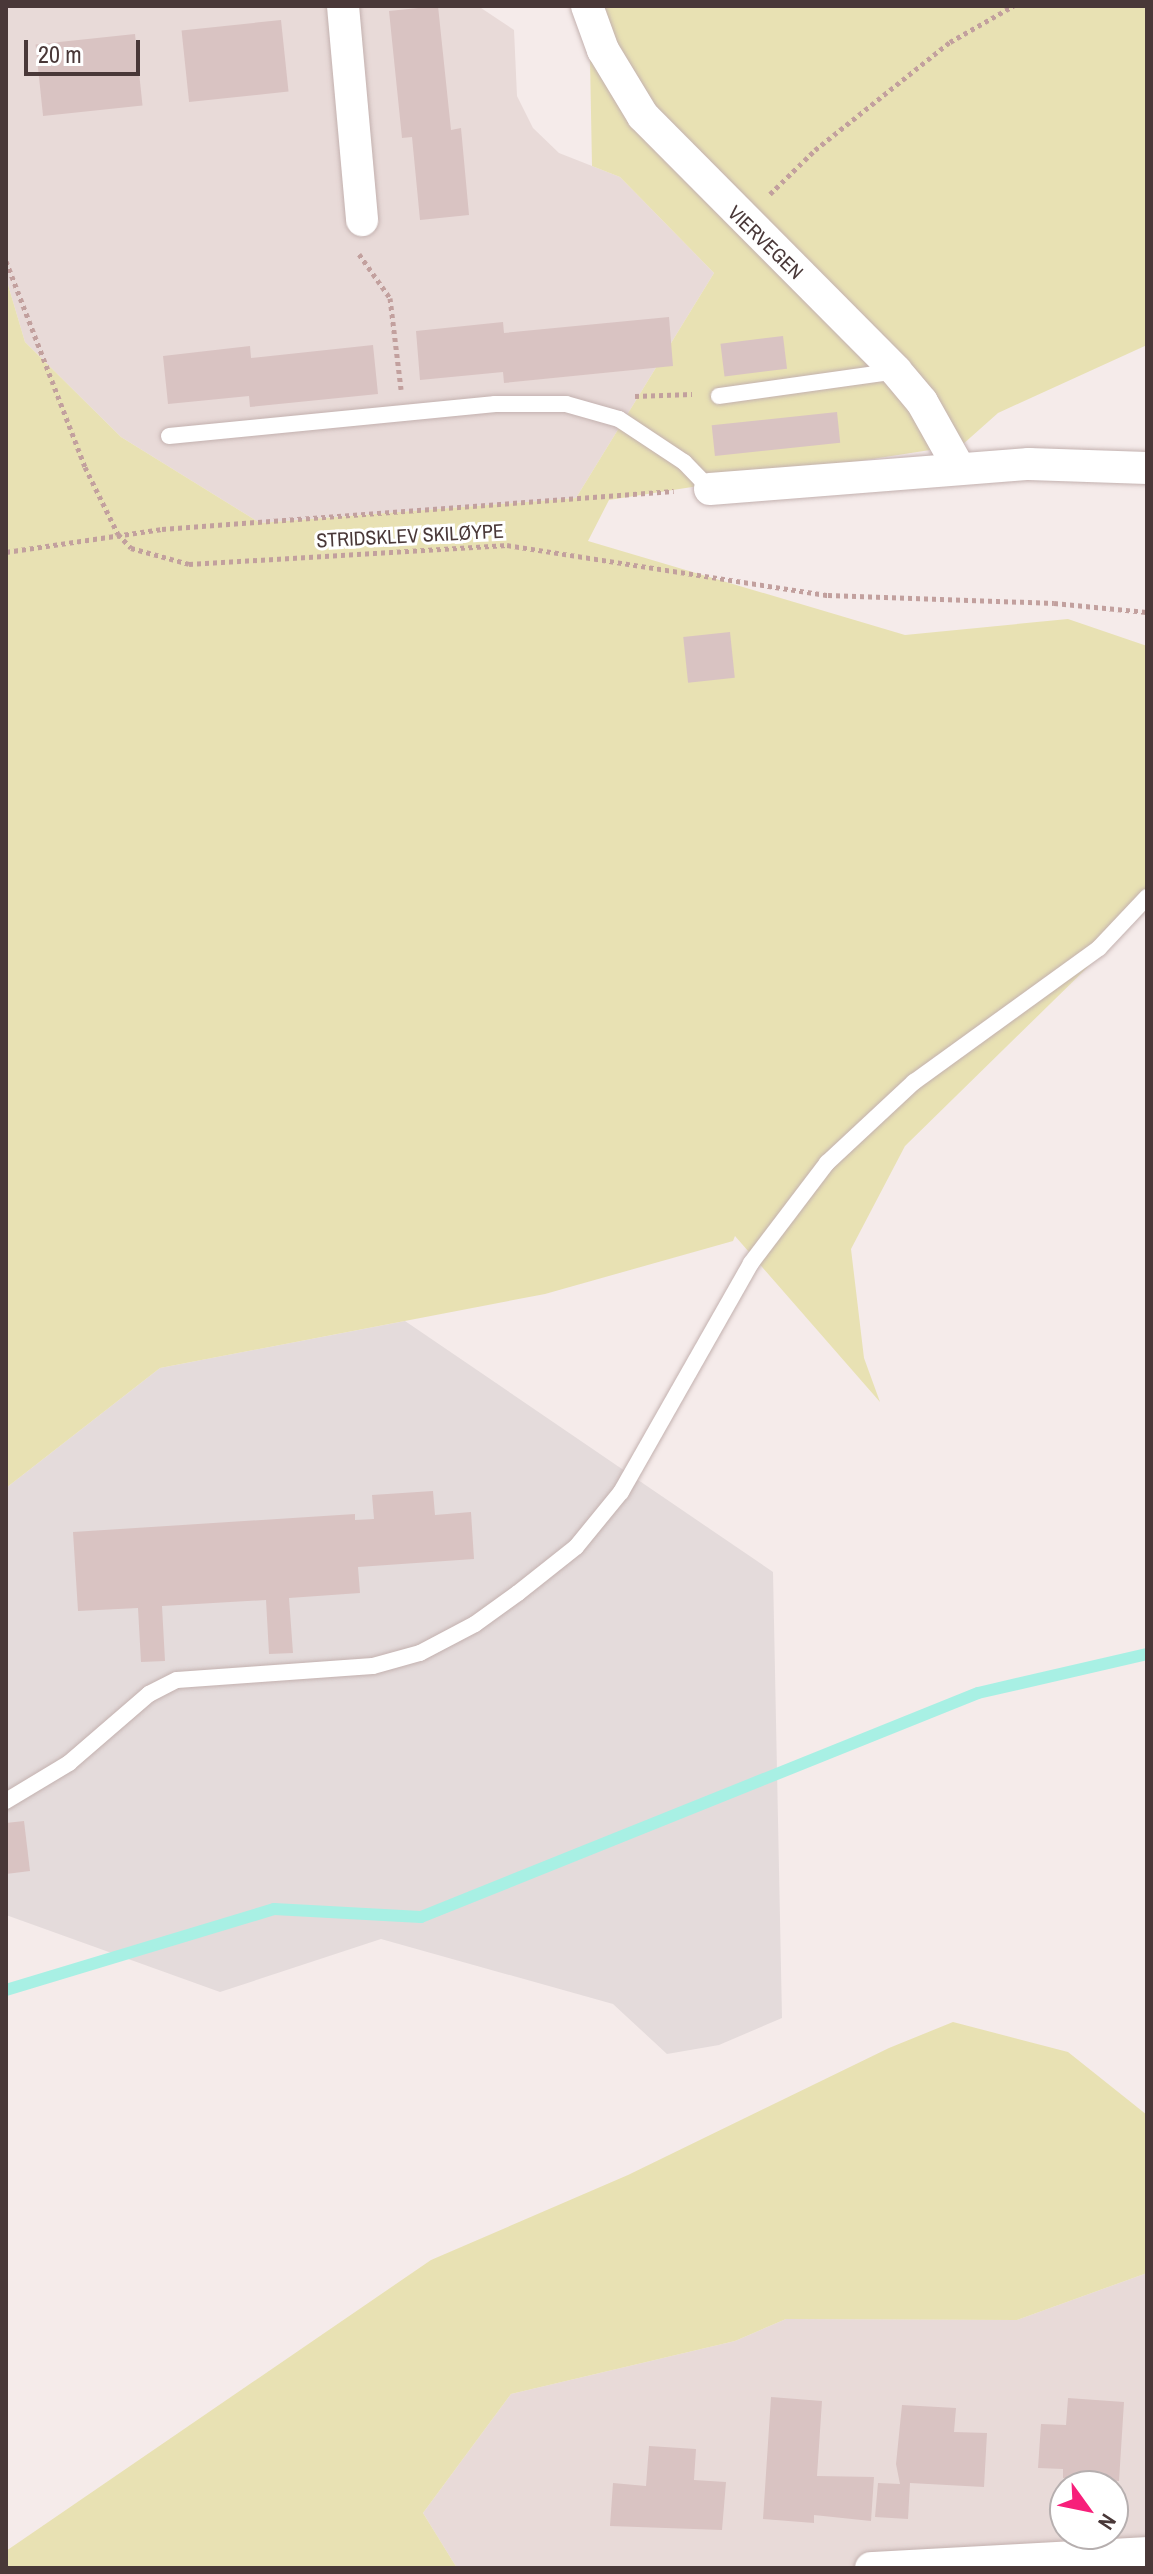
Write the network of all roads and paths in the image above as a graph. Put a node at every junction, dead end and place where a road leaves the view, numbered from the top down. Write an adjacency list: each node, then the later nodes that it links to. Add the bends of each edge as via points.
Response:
1 (343, 6): 4 (street)
2 (587, 6): 5 (street, VIERVEGEN, via 603,50 643,116)
3 (1013, 6): 5 (path, via 938,52 815,150)
4 (362, 220): 10 (path, via 354,240 362,263 390,298)
5 (744, 220): 7 (street, VIERVEGEN)
6 (6, 261): 15 (path, via 85,467)
7 (896, 371): 8 (lane); 12 (street, VIERVEGEN, via 922,402)
8 (719, 396): 9 (path, via 647,392)
9 (595, 408): 10 (lane, via 495,404); 14 (lane, via 684,462)
10 (404, 414): 11 (lane)
11 (169, 436)
12 (959, 468): 13 (street); 14 (street)
13 (1147, 468)
14 (710, 489): 15 (path)
15 (118, 534): 16 (path); 17 (path, STRIDSKLEV SKILØYPE, via 131,548 189,564 507,545 828,595 1054,603)
16 (6, 552)
17 (1147, 612)
18 (1147, 897): 19 (lane, via 1099,948 914,1082 827,1163 751,1263 621,1492 576,1547 530,1584 475,1624 420,1653 373,1666 177,1680 149,1694 69,1763)
19 (6, 1801)
20 (1147, 2553): 21 (street)
21 (871, 2568)

